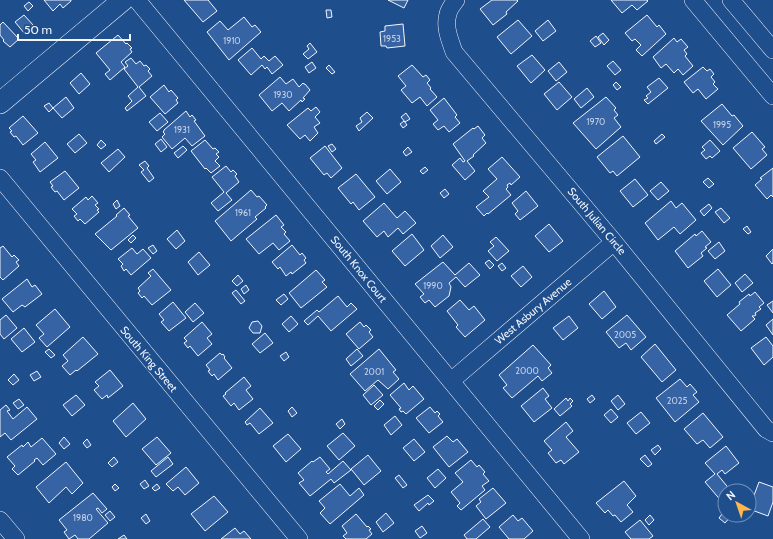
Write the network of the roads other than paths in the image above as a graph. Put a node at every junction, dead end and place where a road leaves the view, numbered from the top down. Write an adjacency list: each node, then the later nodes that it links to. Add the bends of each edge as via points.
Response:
1 (123, 0): 8 (main road)
2 (137, 0): 11 (street, South Knox Court)
3 (456, 0): 10 (street, South Julian Circle, via 448,14 447,25 448,37 454,52)
4 (693, 0): 7 (street)
5 (731, 0): 6 (street)
6 (773, 50)
7 (773, 96)
8 (0, 103)
9 (0, 178): 15 (street, South King Street)
10 (614, 242): 11 (street, West Asbury Avenue); 12 (street, South Julian Circle, via 766,428)
11 (451, 381): 16 (street, South Knox Court)
12 (773, 433)
13 (0, 520): 14 (street)
14 (16, 539)
15 (298, 539)
16 (581, 539)

